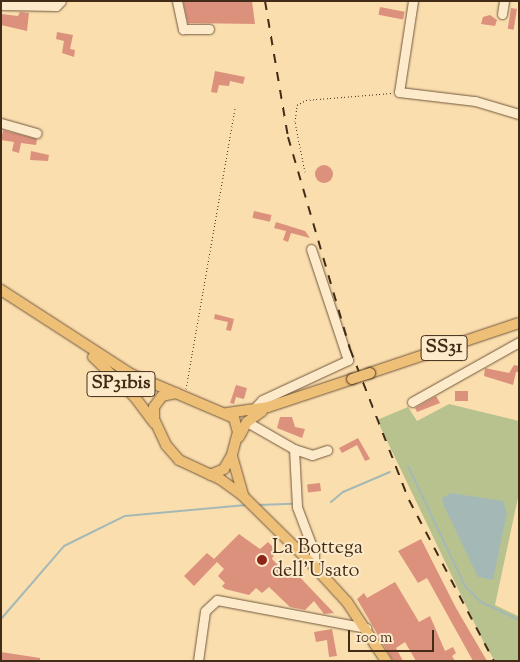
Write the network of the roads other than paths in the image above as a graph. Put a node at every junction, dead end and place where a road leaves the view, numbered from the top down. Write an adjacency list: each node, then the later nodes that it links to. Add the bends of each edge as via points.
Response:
1 (61, 1): 5 (street, via 56,6)
2 (178, 1): 8 (street, via 182,29)
3 (413, 1): 9 (street, via 398,92 475,101)
4 (504, 1): 7 (street)
5 (21, 3): 6 (street)
6 (1, 5)
7 (502, 14)
8 (208, 29)
9 (519, 114)
10 (1, 123): 11 (street)
11 (37, 133)
12 (311, 250): 20 (street, via 348,360 262,400)
13 (1, 290): 16 (main road, SP31bis)
14 (519, 323): 20 (main road, SS31, bridge, via 268,407)
15 (519, 342): 18 (street)
16 (79, 344): 17 (main road, SP31bis, via 131,374); 21 (main road, SP31bis, via 134,396)
17 (180, 395): 19 (main road); 21 (main road, via 166,394 155,403 153,412)
18 (412, 402)
19 (227, 413): 20 (main road, SS31); 22 (main road, via 236,423)
20 (250, 417): 22 (main road, SS31); 23 (street)
21 (157, 427): 26 (main road, via 179,460)
22 (238, 440): 25 (main road)
23 (294, 449): 24 (street, via 312,454); 28 (street, via 297,503 314,552)
24 (327, 450)
25 (232, 455): 26 (main road, via 224,469); 27 (main road, via 235,477)
26 (210, 475): 27 (main road)
27 (245, 498): 28 (main road)
28 (314, 566): 29 (main road)
29 (358, 617): 30 (street); 31 (main road)
30 (338, 625): 31 (street); 32 (street, via 217,600 205,611)
31 (366, 628): 33 (main road)
32 (198, 661)
33 (386, 661)

